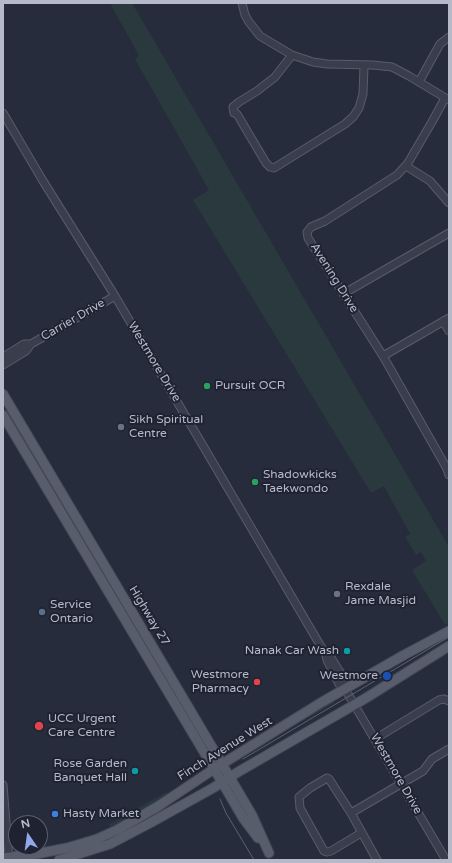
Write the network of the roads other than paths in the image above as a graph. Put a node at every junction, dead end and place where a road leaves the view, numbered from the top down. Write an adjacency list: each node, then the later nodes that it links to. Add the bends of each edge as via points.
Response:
1 (242, 3): 3 (street, via 245,15 260,36)
2 (449, 37): 5 (street, via 440,44)
3 (292, 55): 4 (street, via 313,62); 4 (street, via 275,77 233,107 234,113 266,163 274,168 353,117 363,94)
4 (364, 66): 5 (street, via 392,67)
5 (420, 82): 6 (street)
6 (447, 99): 8 (street, Avening Drive)
7 (3, 113): 12 (street, Westmore Drive)
8 (406, 166): 9 (street, via 430,181); 11 (street, Avening Drive, via 379,187 324,221 311,226 307,232 308,238)
9 (449, 203)
10 (449, 233): 11 (street)
11 (344, 294): 16 (street, Avening Drive)
12 (114, 296): 15 (street, Carrier Drive); 24 (street, Westmore Drive, via 326,655 339,684)
13 (446, 319): 14 (street); 16 (street)
14 (449, 331)
15 (31, 344): 17 (street, Carrier Drive, via 24,344); 18 (street, Carrier Drive, via 26,351)
16 (383, 356): 21 (street, Avening Drive)
17 (3, 357)
18 (3, 365)
19 (3, 394): 29 (main road, Highway 27)
20 (3, 415): 30 (main road, Highway 27)
21 (449, 475)
22 (449, 631): 24 (main road, Finch Avenue West)
23 (449, 646): 26 (main road, Finch Avenue West)
24 (346, 689): 26 (street, Westmore Drive); 29 (main road, Finch Avenue West)
25 (449, 701): 27 (street, via 439,700)
26 (354, 704): 27 (street, Westmore Drive); 31 (main road, Finch Avenue West)
27 (375, 739): 33 (street, Westmore Drive)
28 (448, 750): 33 (street, via 432,759 422,771)
29 (223, 766): 30 (main road, Finch Avenue West); 31 (main road, Highway 27)
30 (215, 771): 32 (main road, Highway 27); 36 (main road, Finch Avenue West); 38 (main road, Finch Avenue West)
31 (230, 777): 32 (main road, Finch Avenue West); 39 (main road, Highway 27, via 252,815)
32 (222, 783): 36 (main road, Finch Avenue West); 39 (main road, Highway 27, via 243,818)
33 (400, 783): 35 (street); 43 (street, Westmore Drive)
34 (3, 785): 40 (street)
35 (351, 813): 37 (street); 37 (street, via 329,778 299,796 300,808 324,851 331,851)
36 (142, 827): 38 (main road, Finch Avenue West)
37 (361, 833): 42 (street)
38 (108, 839): 40 (main road, Finch Avenue West, via 41,854); 41 (main road, Finch Avenue West, via 86,853)
39 (271, 856)
40 (7, 858)
41 (59, 860)
42 (377, 860)
43 (446, 860)

